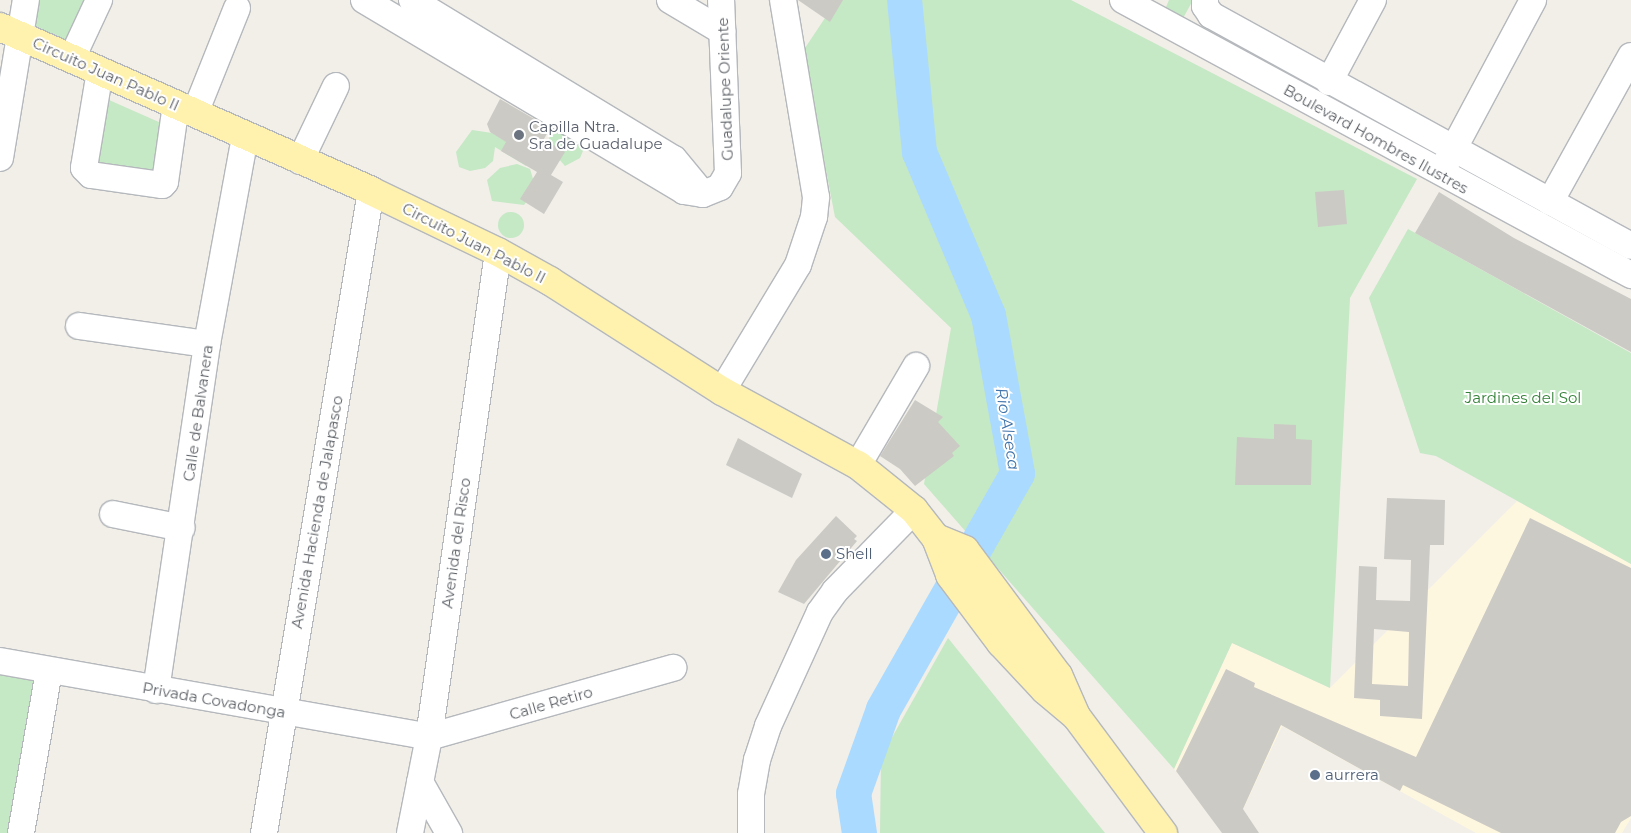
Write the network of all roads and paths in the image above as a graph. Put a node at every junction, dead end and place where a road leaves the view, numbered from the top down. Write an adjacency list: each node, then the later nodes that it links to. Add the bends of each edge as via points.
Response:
1 (26, 0): 15 (street)
2 (99, 0): 18 (street)
3 (364, 0): 14 (street)
4 (412, 0): 14 (street)
5 (670, 0): 16 (street)
6 (721, 0): 16 (street, Guadalupe Oriente)
7 (783, 0): 36 (street, via 816,198 814,217 798,265)
8 (1123, 0): 13 (street, Boulevard Hombres Ilustres)
9 (1373, 0): 20 (street)
10 (1533, 0): 24 (street)
11 (1205, 3): 20 (street, Boulevard Hombres Ilustres, via 1211,15)
12 (237, 8): 22 (street)
13 (1154, 8): 27 (street, Boulevard Hombres Ilustres)
14 (436, 29): 16 (street, Guadalupe Oriente, via 674,159 703,194 720,187 728,173)
15 (9, 31): 18 (main road, Circuito Juan Pablo II); 25 (street)
16 (722, 31)
17 (1631, 56): 29 (street)
18 (72, 58): 19 (main road, Circuito Juan Pablo II)
19 (100, 71): 22 (main road, Circuito Juan Pablo II); 22 (street, via 84,168 91,175 162,186)
20 (1329, 82): 24 (street, Boulevard Hombres Ilustres)
21 (336, 86): 26 (street)
22 (186, 109): 23 (main road, Circuito Juan Pablo II)
23 (245, 136): 26 (main road, Circuito Juan Pablo II); 34 (street, Calle de Balvanera)
24 (1454, 150): 27 (street); 29 (street, Boulevard Hombres Ilustres)
25 (0, 158)
26 (300, 162): 28 (main road, Circuito Juan Pablo II)
27 (1439, 174): 32 (street, Boulevard Hombres Ilustres)
28 (371, 191): 31 (main road, Circuito Juan Pablo II); 46 (street, Avenida Hacienda de Jalapasco)
29 (1550, 202): 30 (street, Boulevard Hombres Ilustres)
30 (1631, 246)
31 (498, 252): 36 (main road, Circuito Juan Pablo II, via 550,281); 48 (street, Avenida del Risco)
32 (1631, 275)
33 (79, 326): 34 (street)
34 (208, 344): 40 (street, Calle de Balvanera)
35 (916, 366): 37 (street)
36 (722, 391): 37 (main road, Circuito Juan Pablo II)
37 (858, 465): 38 (main road, Circuito Juan Pablo II)
38 (914, 510): 41 (main road, Circuito Juan Pablo II); 54 (street, via 820,612 771,718 760,752 751,794)
39 (113, 514): 40 (street)
40 (182, 528): 45 (street, Calle de Balvanera)
41 (936, 538): 47 (main road, Circuito Juan Pablo II, via 950,575 1002,643 1045,690); 47 (main road, Circuito Juan Pablo II, via 965,550 1058,675)
42 (0, 661): 44 (street, Privada Covadonga)
43 (673, 668): 48 (street, Calle Retiro)
44 (48, 671): 45 (street, Privada Covadonga); 50 (street)
45 (156, 690): 46 (street, Privada Covadonga)
46 (283, 712): 48 (street, Privada Covadonga); 51 (street, Avenida Hacienda de Jalapasco)
47 (1076, 716): 55 (main road, Circuito Juan Pablo II)
48 (429, 737): 49 (street, Avenida del Risco)
49 (420, 782): 52 (street, Avenida del Risco); 53 (street)
50 (21, 833)
51 (264, 833)
52 (410, 833)
53 (449, 833)
54 (751, 833)
55 (1163, 833)

